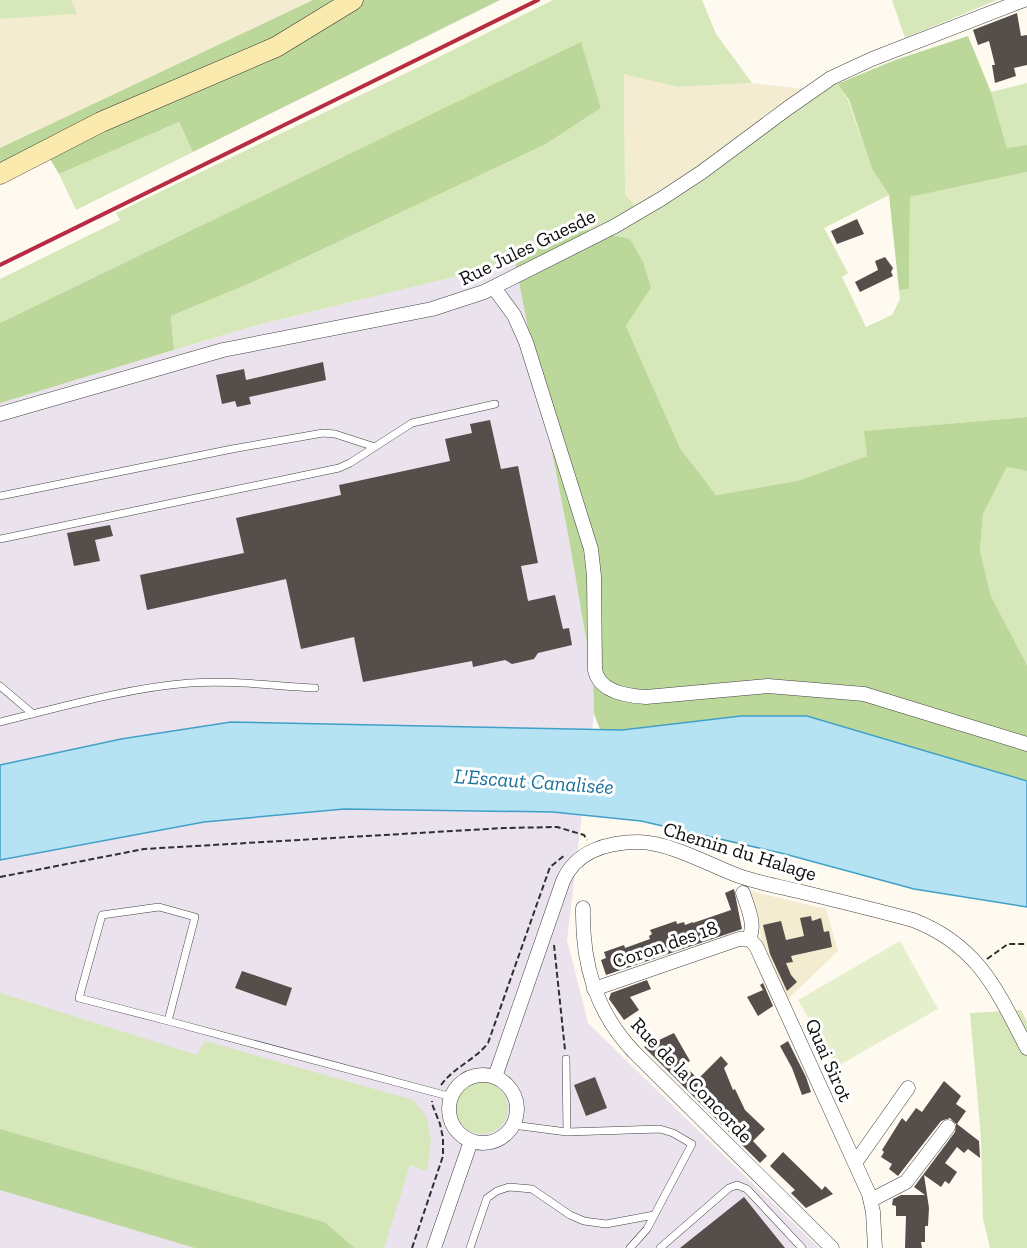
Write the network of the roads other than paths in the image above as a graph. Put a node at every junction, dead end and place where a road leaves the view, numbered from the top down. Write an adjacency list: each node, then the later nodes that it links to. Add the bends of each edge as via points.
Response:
1 (353, 0): 3 (street)
2 (1024, 0): 5 (street, Rue Jules Guesde, via 831,78 661,199)
3 (341, 5): 4 (street, via 276,47 101,122)
4 (0, 174)
5 (494, 288): 7 (street, Rue Jules Guesde, via 432,309 223,350); 15 (street, via 514,315 526,342 588,537 594,576 595,670 603,685 646,697 768,686 864,694)
6 (495, 404): 8 (lane, via 417,421)
7 (0, 414)
8 (375, 447): 9 (lane, via 323,433); 10 (lane, via 339,468)
9 (0, 496)
10 (0, 539)
11 (0, 686): 13 (lane)
12 (315, 688): 13 (lane, via 192,683 140,690)
13 (33, 714): 14 (lane)
14 (0, 722)
15 (1027, 744)
16 (743, 893): 18 (street, Quai Sirot, via 753,927)
17 (583, 908): 19 (street, Rue de la Concorde, via 584,948)
18 (749, 939): 19 (street, Coron des 18, via 739,939); 30 (street, Quai Sirot, via 756,946)
19 (594, 989): 38 (street, Rue de la Concorde, via 610,1023 628,1046)
20 (168, 1021): 20 (lane, via 195,917 159,907 102,915 79,998); 25 (lane)
21 (1027, 1048): 23 (street, Chemin du Halage, via 980,965 948,938 913,920 750,879 654,843 616,843 594,850 569,868)
22 (566, 1059): 28 (lane)
23 (495, 1077): 25 (street, via 471,1077 459,1085); 26 (street, via 507,1085 514,1097 517,1111)
24 (908, 1088): 30 (street)
25 (452, 1097): 29 (street, via 450,1112 454,1125)
26 (513, 1125): 28 (lane); 29 (street, via 497,1140)
27 (948, 1127): 31 (street, via 906,1182)
28 (567, 1132): 32 (lane, via 660,1129 693,1144)
29 (471, 1141): 33 (street)
30 (855, 1163): 31 (street, Quai Sirot)
31 (871, 1200): 39 (street, Quai Sirot)
32 (654, 1215): 34 (lane, via 606,1224 584,1221 532,1189 509,1187 487,1198); 35 (lane)
33 (434, 1248)
34 (470, 1248)
35 (630, 1248)
36 (660, 1248): 37 (lane, via 737,1185 747,1189)
37 (802, 1248)
38 (832, 1248)
39 (875, 1248)

